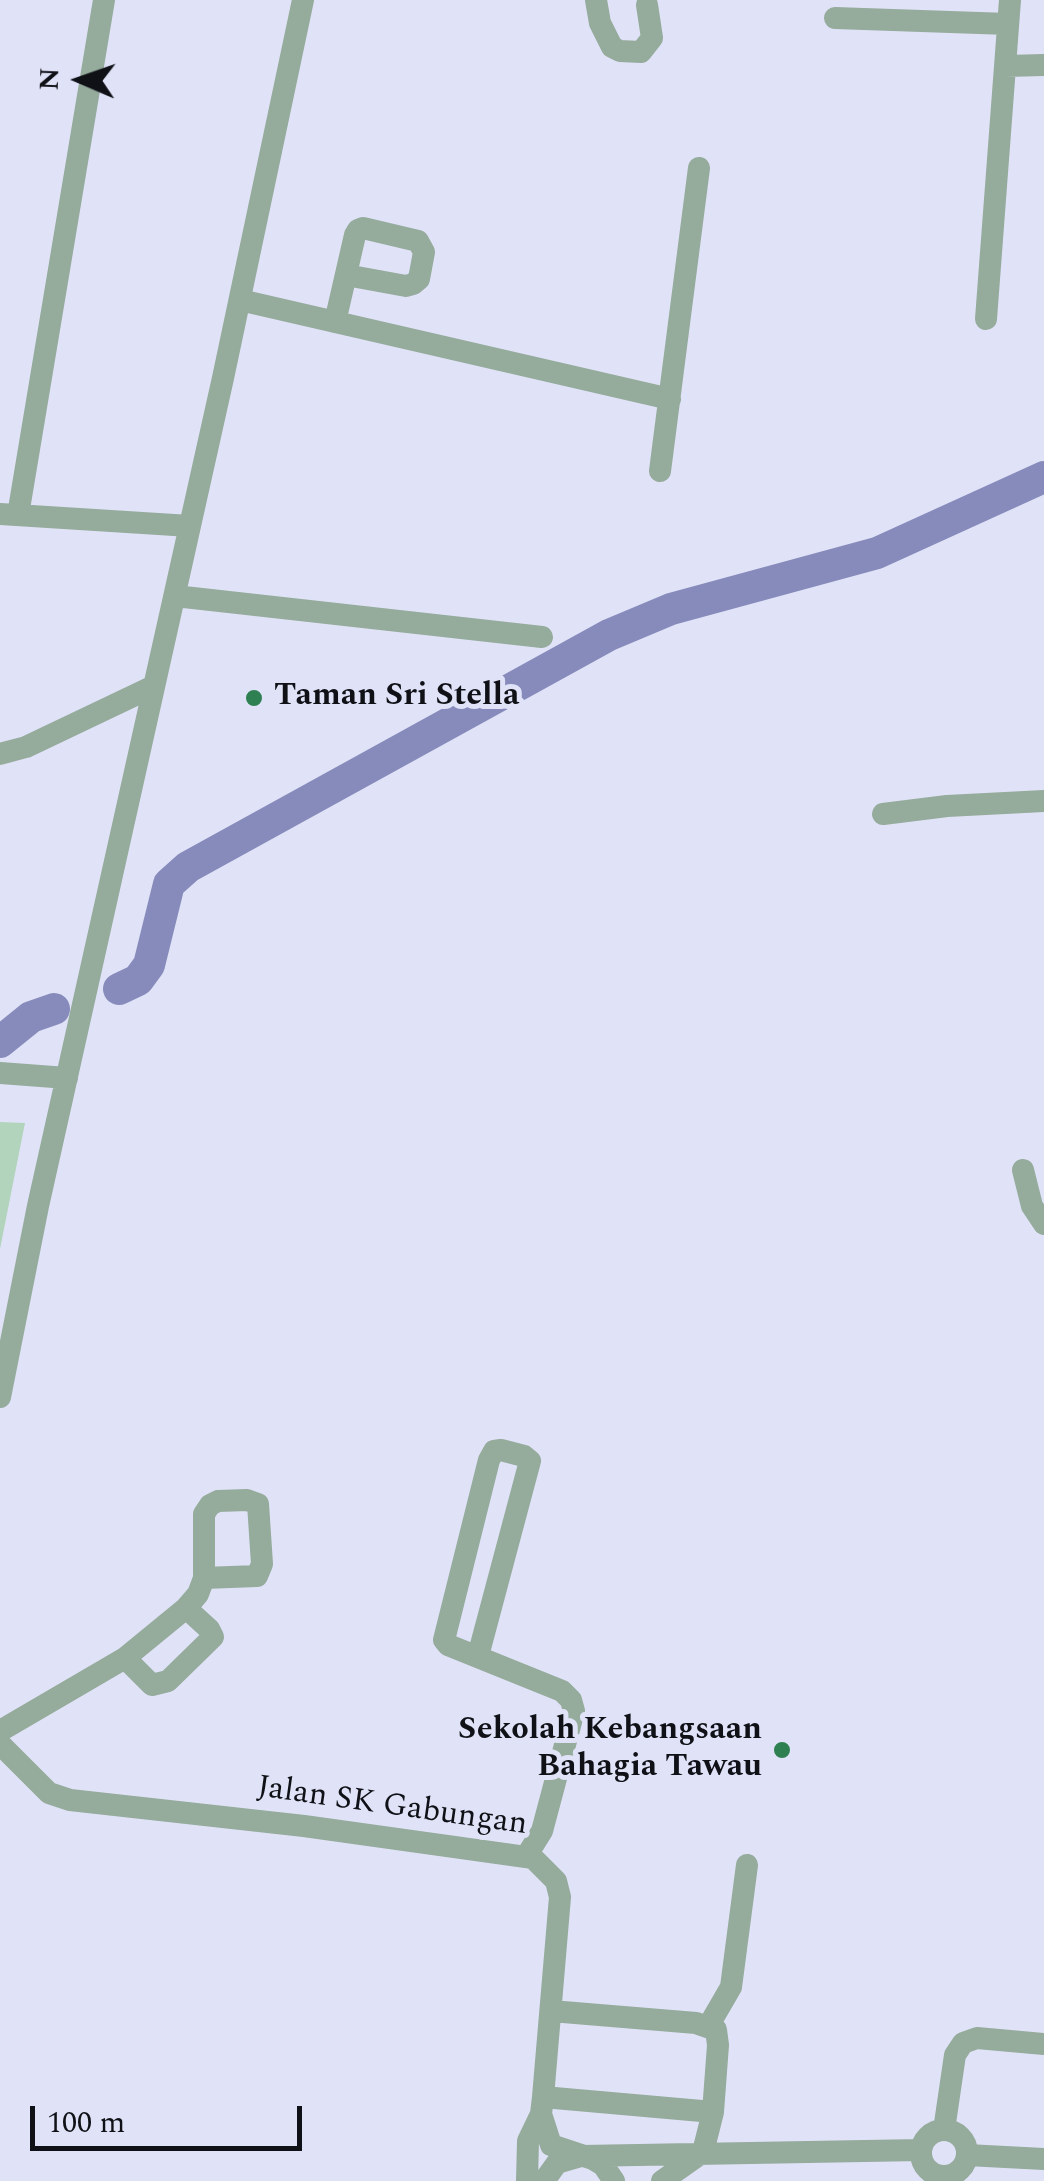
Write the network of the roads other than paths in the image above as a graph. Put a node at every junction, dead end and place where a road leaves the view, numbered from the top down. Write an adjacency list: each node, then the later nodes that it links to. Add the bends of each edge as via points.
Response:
1 (104, 0): 17 (street)
2 (303, 0): 12 (street)
3 (596, 0): 5 (street, via 600,24 620,51 642,52 652,38)
4 (1010, 0): 7 (street)
5 (647, 6)
6 (835, 18): 7 (street)
7 (1008, 24): 9 (street)
8 (1044, 65): 9 (street)
9 (1006, 66): 13 (street)
10 (699, 168): 15 (street)
11 (346, 275): 14 (street)
12 (240, 300): 14 (street); 18 (street)
13 (986, 319)
14 (335, 322): 15 (street)
15 (670, 399): 16 (street)
16 (660, 471)
17 (9, 515): 18 (street)
18 (190, 526): 19 (street)
19 (175, 596): 20 (street); 21 (street)
20 (542, 637)
21 (154, 686): 22 (street); 26 (street)
22 (0, 754)
23 (1044, 802): 24 (street)
24 (883, 814)
25 (0, 1074): 26 (street)
26 (68, 1078): 29 (street)
27 (1023, 1170): 28 (street)
28 (1044, 1224)
29 (0, 1396)
30 (466, 1544): 31 (street); 31 (street, via 489,1460 501,1450 530,1461); 34 (street, via 444,1640)
31 (506, 1554): 34 (street)
32 (204, 1578): 33 (street)
33 (186, 1608): 35 (street); 35 (street, via 213,1637 168,1682 152,1685)
34 (478, 1656): 38 (street, via 562,1691 574,1711)
35 (125, 1658): 36 (street)
36 (0, 1731)
37 (0, 1744): 38 (street, Jalan SK Gabungan, via 49,1793 70,1800)
38 (530, 1857): 40 (street, Jalan SK Gabungan, via 556,1881 560,1897)
39 (747, 1865): 41 (street, via 731,1987)
40 (551, 2011): 41 (street); 43 (street, Jalan SK Gabungan)
41 (709, 2026): 44 (street, via 718,2046)
42 (1044, 2044): 45 (street, via 976,2038 962,2043)
43 (542, 2105): 44 (street); 49 (street, via 550,2146); 51 (street, Jalan SK Gabungan, via 528,2141)
44 (712, 2112): 47 (street)
45 (944, 2130): 46 (street, via 930,2134); 48 (street, via 958,2134)
46 (921, 2150): 47 (street); 48 (street, via 926,2168 940,2176 962,2169)
47 (703, 2152): 49 (street); 54 (street)
48 (968, 2154): 50 (street)
49 (581, 2156): 52 (street, via 557,2163); 53 (street, via 603,2165)
50 (1044, 2159)
51 (527, 2181)
52 (544, 2181)
53 (614, 2181)
54 (662, 2181)

